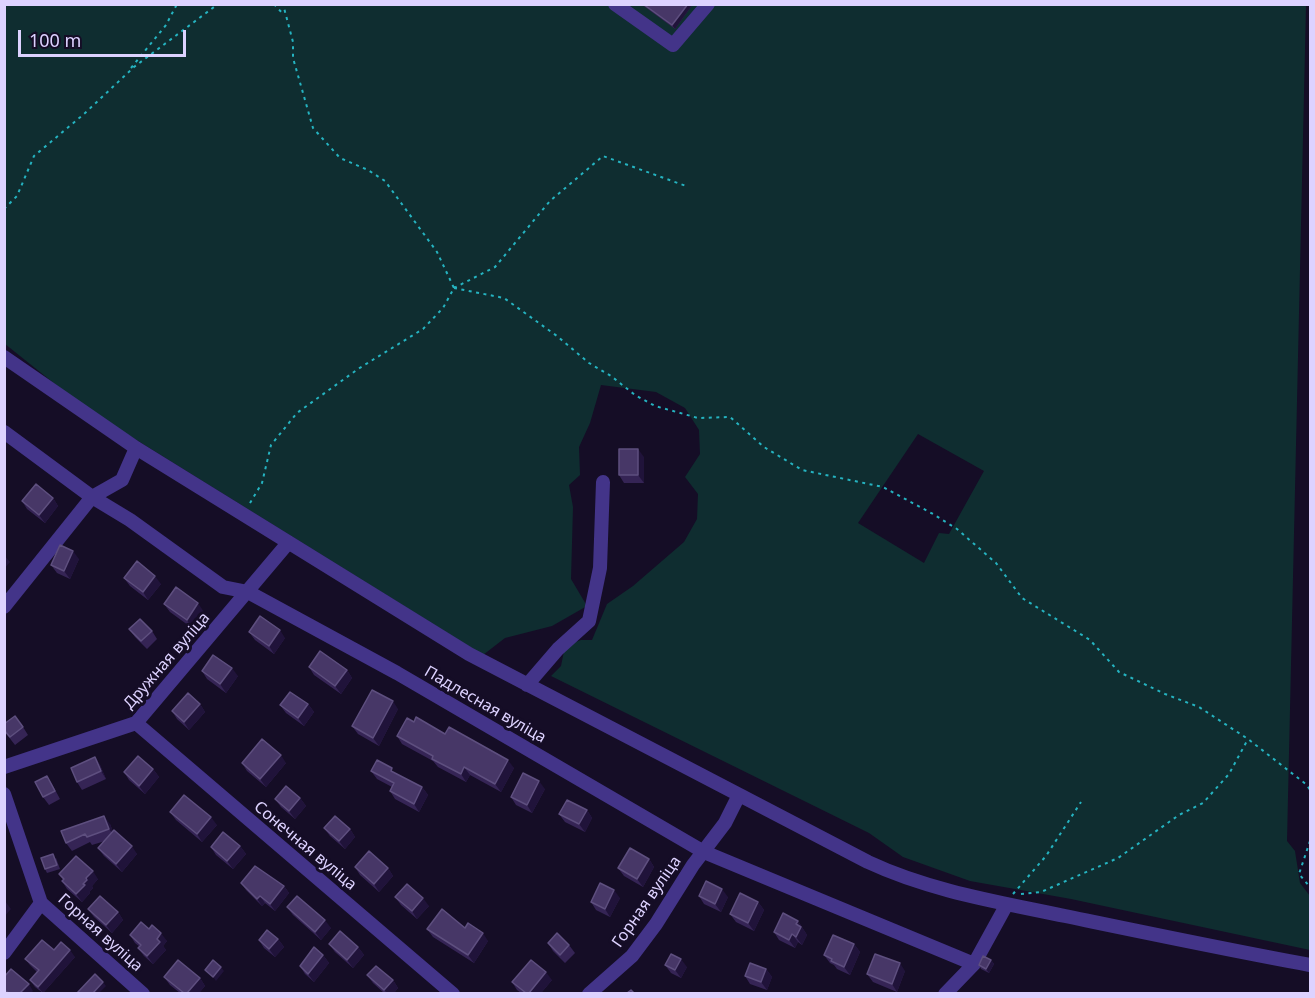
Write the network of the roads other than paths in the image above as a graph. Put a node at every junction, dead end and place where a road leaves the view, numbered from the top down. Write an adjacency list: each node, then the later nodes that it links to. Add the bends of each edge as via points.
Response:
1 (615, 4): 2 (street, via 673,45)
2 (708, 4)
3 (4, 357): 5 (street)
4 (4, 432): 7 (street, Падлесная вуліца)
5 (136, 448): 7 (street, via 123,480); 8 (street)
6 (603, 482): 11 (street, via 600,568 589,621)
7 (92, 497): 9 (street, Падлесная вуліца, via 223,586); 10 (street)
8 (288, 543): 9 (street, Дружная вуліца); 11 (street)
9 (248, 592): 12 (street, Дружная вуліца); 16 (street, Падлесная вуліца, via 397,673)
10 (4, 607)
11 (527, 685): 15 (street)
12 (136, 723): 13 (street, Дружная вуліца); 23 (street, Сонечная вуліца)
13 (4, 767)
14 (4, 794): 17 (street, Горная вуліца)
15 (739, 795): 16 (street, Горная вуліца); 18 (street, via 892,874)
16 (704, 852): 20 (street, Падлесная вуліца); 24 (street, Горная вуліца, via 632,956)
17 (41, 903): 19 (street); 22 (street, Горная вуліца)
18 (1007, 904): 20 (street); 21 (street)
19 (4, 952)
20 (974, 964): 25 (street)
21 (1311, 965)
22 (143, 993)
23 (453, 993)
24 (589, 993)
25 (945, 993)

